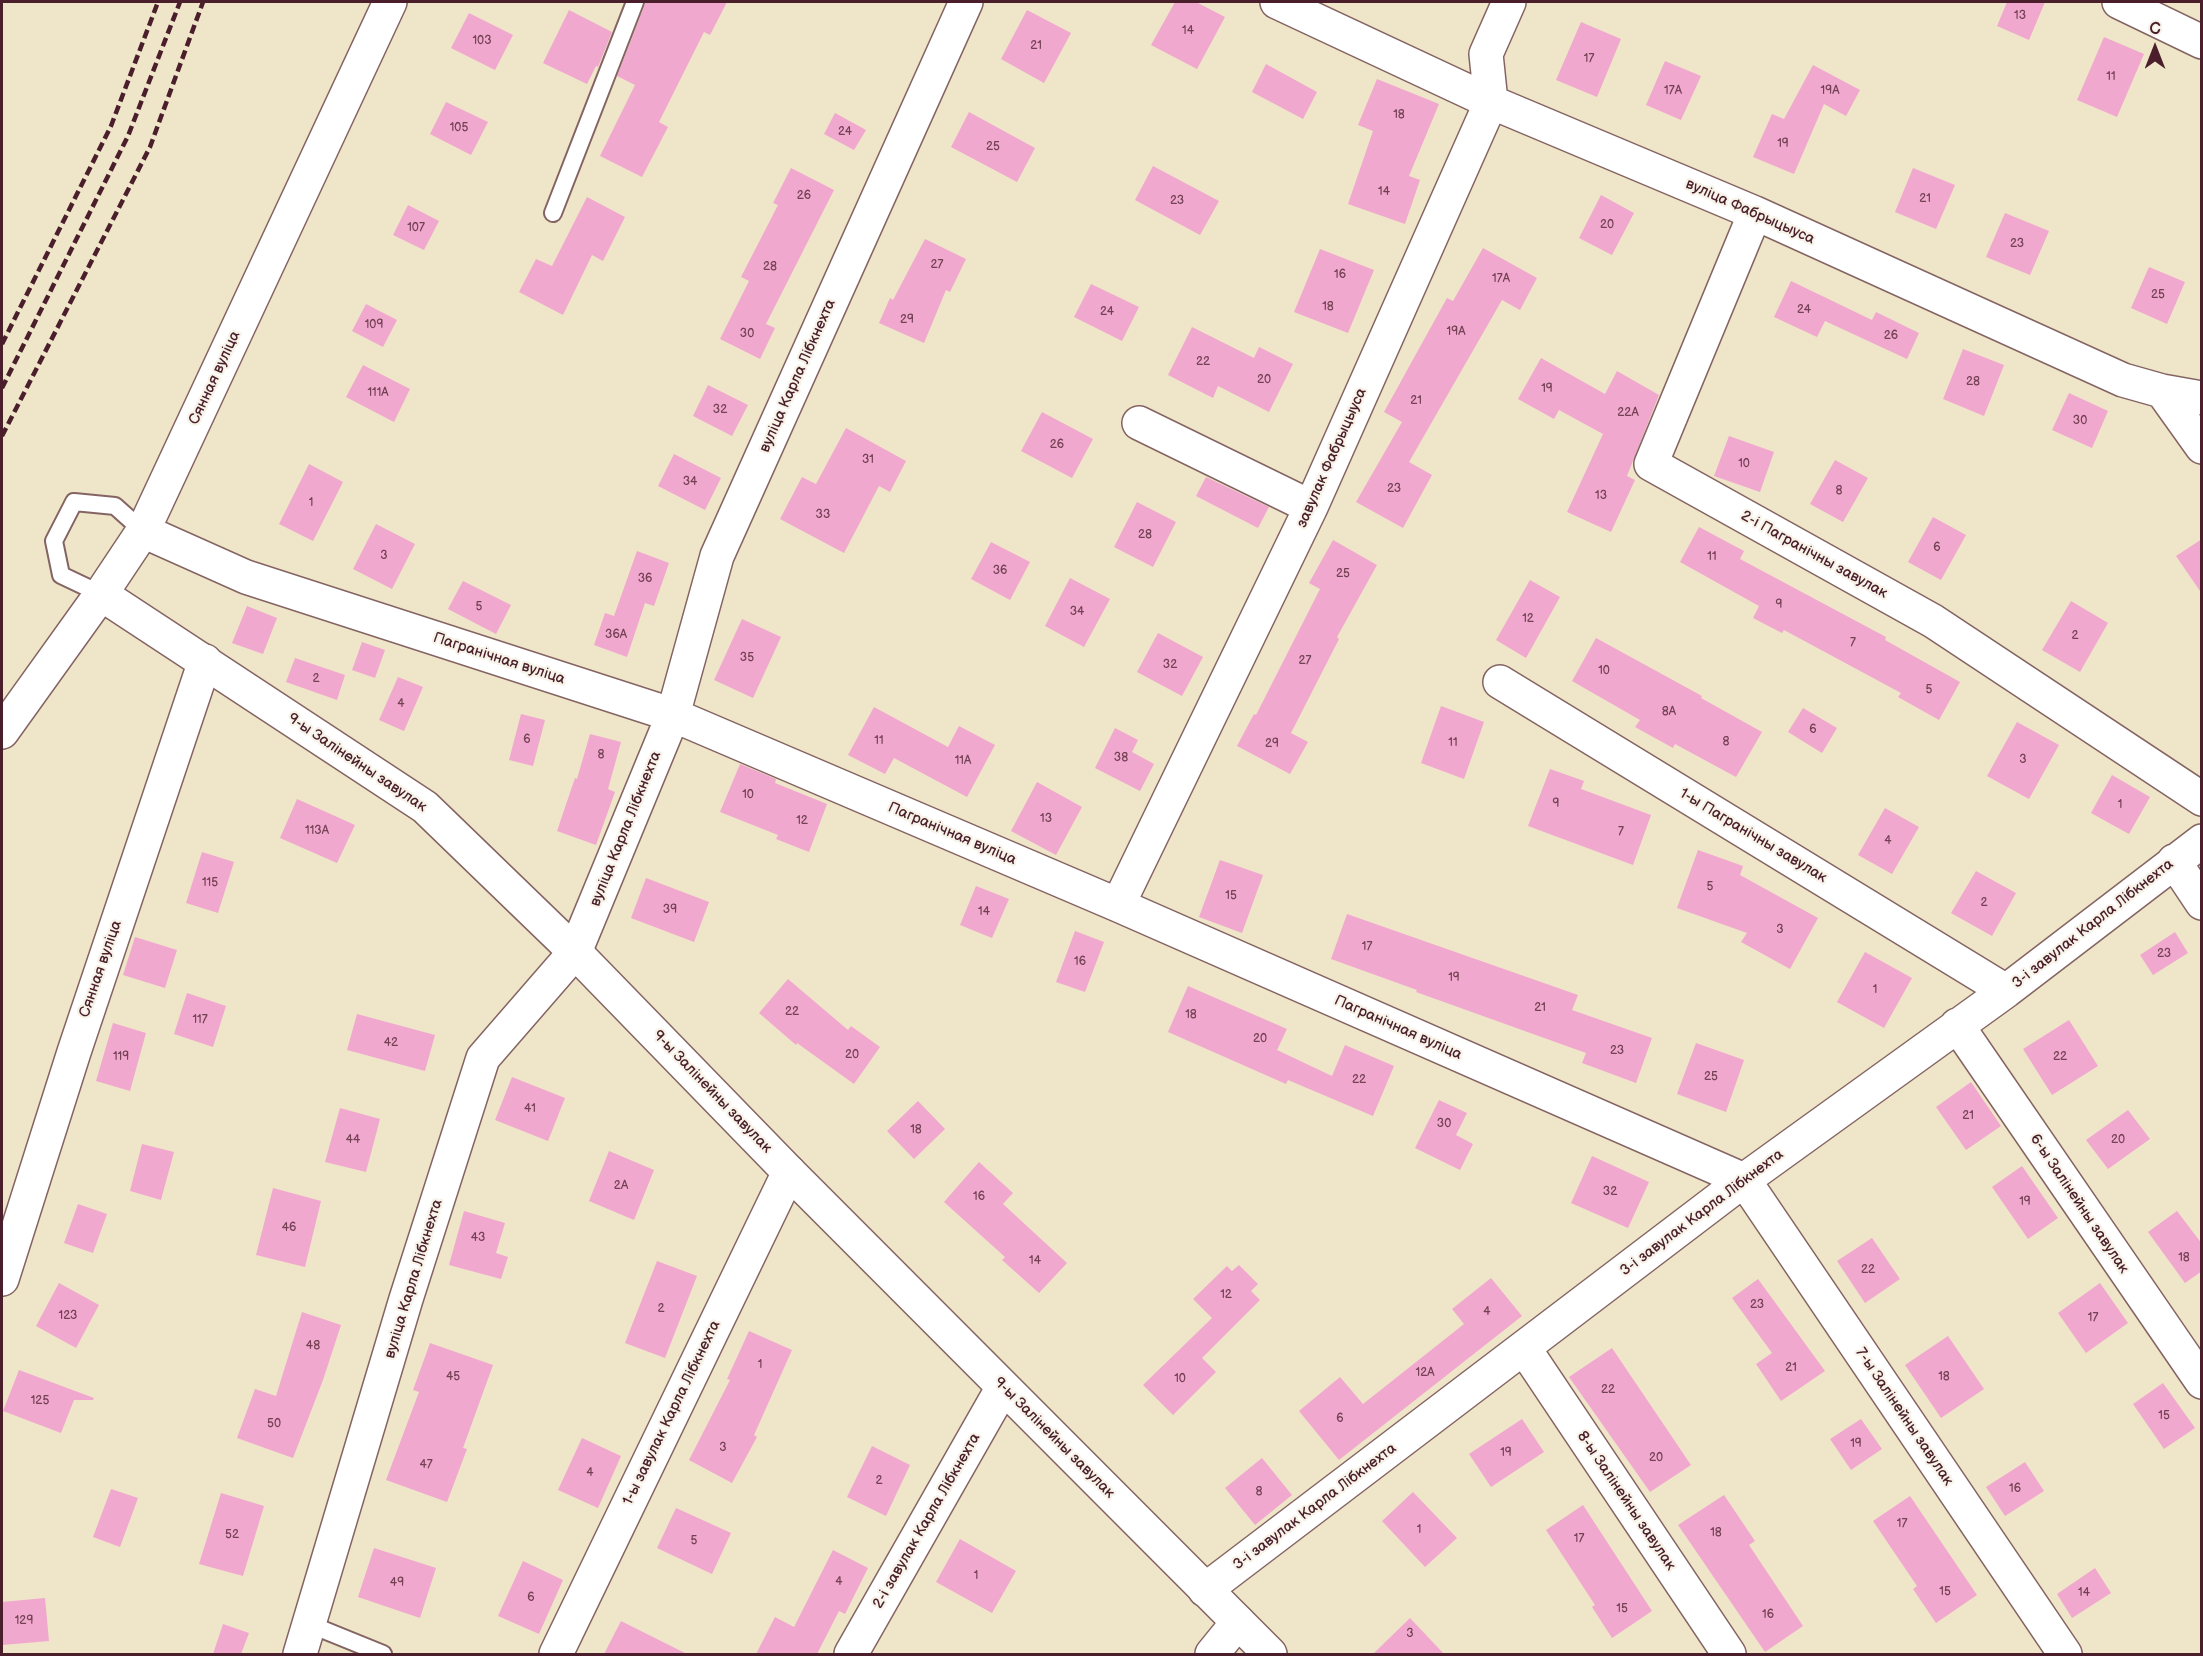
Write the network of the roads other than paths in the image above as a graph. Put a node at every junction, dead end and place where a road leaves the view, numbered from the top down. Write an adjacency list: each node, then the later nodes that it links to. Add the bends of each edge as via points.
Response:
1 (390, 2): 16 (street, Сянная вуліца)
2 (635, 2): 9 (lane)
3 (966, 2): 20 (street, вуліца Карла Лібкнехта, via 717,556)
4 (1277, 2): 8 (street, вуліца Фабрыцыуса)
5 (1509, 2): 8 (street, завулак Фабрыцыуса, via 1486,54)
6 (2119, 2): 7 (street)
7 (2202, 42)
8 (1491, 102): 10 (street, вуліца Фабрыцыуса); 15 (street, завулак Фабрыцыуса)
9 (553, 213)
10 (1755, 213): 11 (street, вуліца Фабрыцыуса, via 2123,380); 22 (street, 2-і Пагранічны завулак, via 1651,464 1933,621)
11 (2162, 391): 12 (street, вуліца Фабрыцыуса); 14 (street)
12 (2202, 398)
13 (1139, 423): 15 (street)
14 (2202, 447)
15 (1311, 507): 26 (street, завулак Фабрыцыуса)
16 (143, 531): 17 (street, Сянная вуліца); 17 (lane, via 115,506 75,502 54,541 61,575); 20 (street, Пагранічная вуліца, via 246,577)
17 (101, 594): 18 (street, 9-ы Залінейны завулак); 21 (street, Сянная вуліца)
18 (205, 661): 27 (street, 9-ы Залінейны завулак, via 425,807); 32 (street, Сянная вуліца)
19 (1500, 682): 28 (street, 1-ы Пагранічны завулак)
20 (672, 715): 26 (street, Пагранічная вуліца); 27 (street, вуліца Карла Лібкнехта)
21 (2, 732)
22 (2202, 798)
23 (2202, 841): 24 (street, 3-і завулак Карла Лібкнехта)
24 (2174, 861): 25 (street); 28 (street, 3-і завулак Карла Лібкнехта)
25 (2202, 903)
26 (1118, 905): 31 (street, Пагранічная вуліца)
27 (575, 952): 30 (street, 9-ы Залінейны завулак); 38 (street, вуліца Карла Лібкнехта, via 483,1058)
28 (2006, 991): 29 (street, 3-і завулак Карла Лібкнехта)
29 (1957, 1025): 31 (street, 3-і завулак Карла Лібкнехта); 34 (street, 6-ы Залінейны завулак)
30 (789, 1172): 35 (street, 9-ы Залінейны завулак); 40 (street, 1-ы завулак Карла Лібкнехта)
31 (1744, 1180): 33 (street, 3-і завулак Карла Лібкнехта); 45 (street, 7-ы Залінейны завулак)
32 (2, 1279)
33 (1524, 1348): 36 (street, 3-і завулак Карла Лібкнехта); 44 (street, 8-ы Залінейны завулак)
34 (2202, 1382)
35 (1003, 1387): 36 (street, 9-ы Залінейны завулак); 41 (street, 2-і завулак Карла Лібкнехта)
36 (1205, 1590): 37 (street, 9-ы Залінейны завулак)
37 (1238, 1622): 42 (street); 43 (street, 9-ы Залінейны завулак)
38 (305, 1639): 39 (lane)
39 (383, 1654)
40 (556, 1654)
41 (851, 1654)
42 (1212, 1654)
43 (1270, 1654)
44 (1729, 1654)
45 (2065, 1654)

